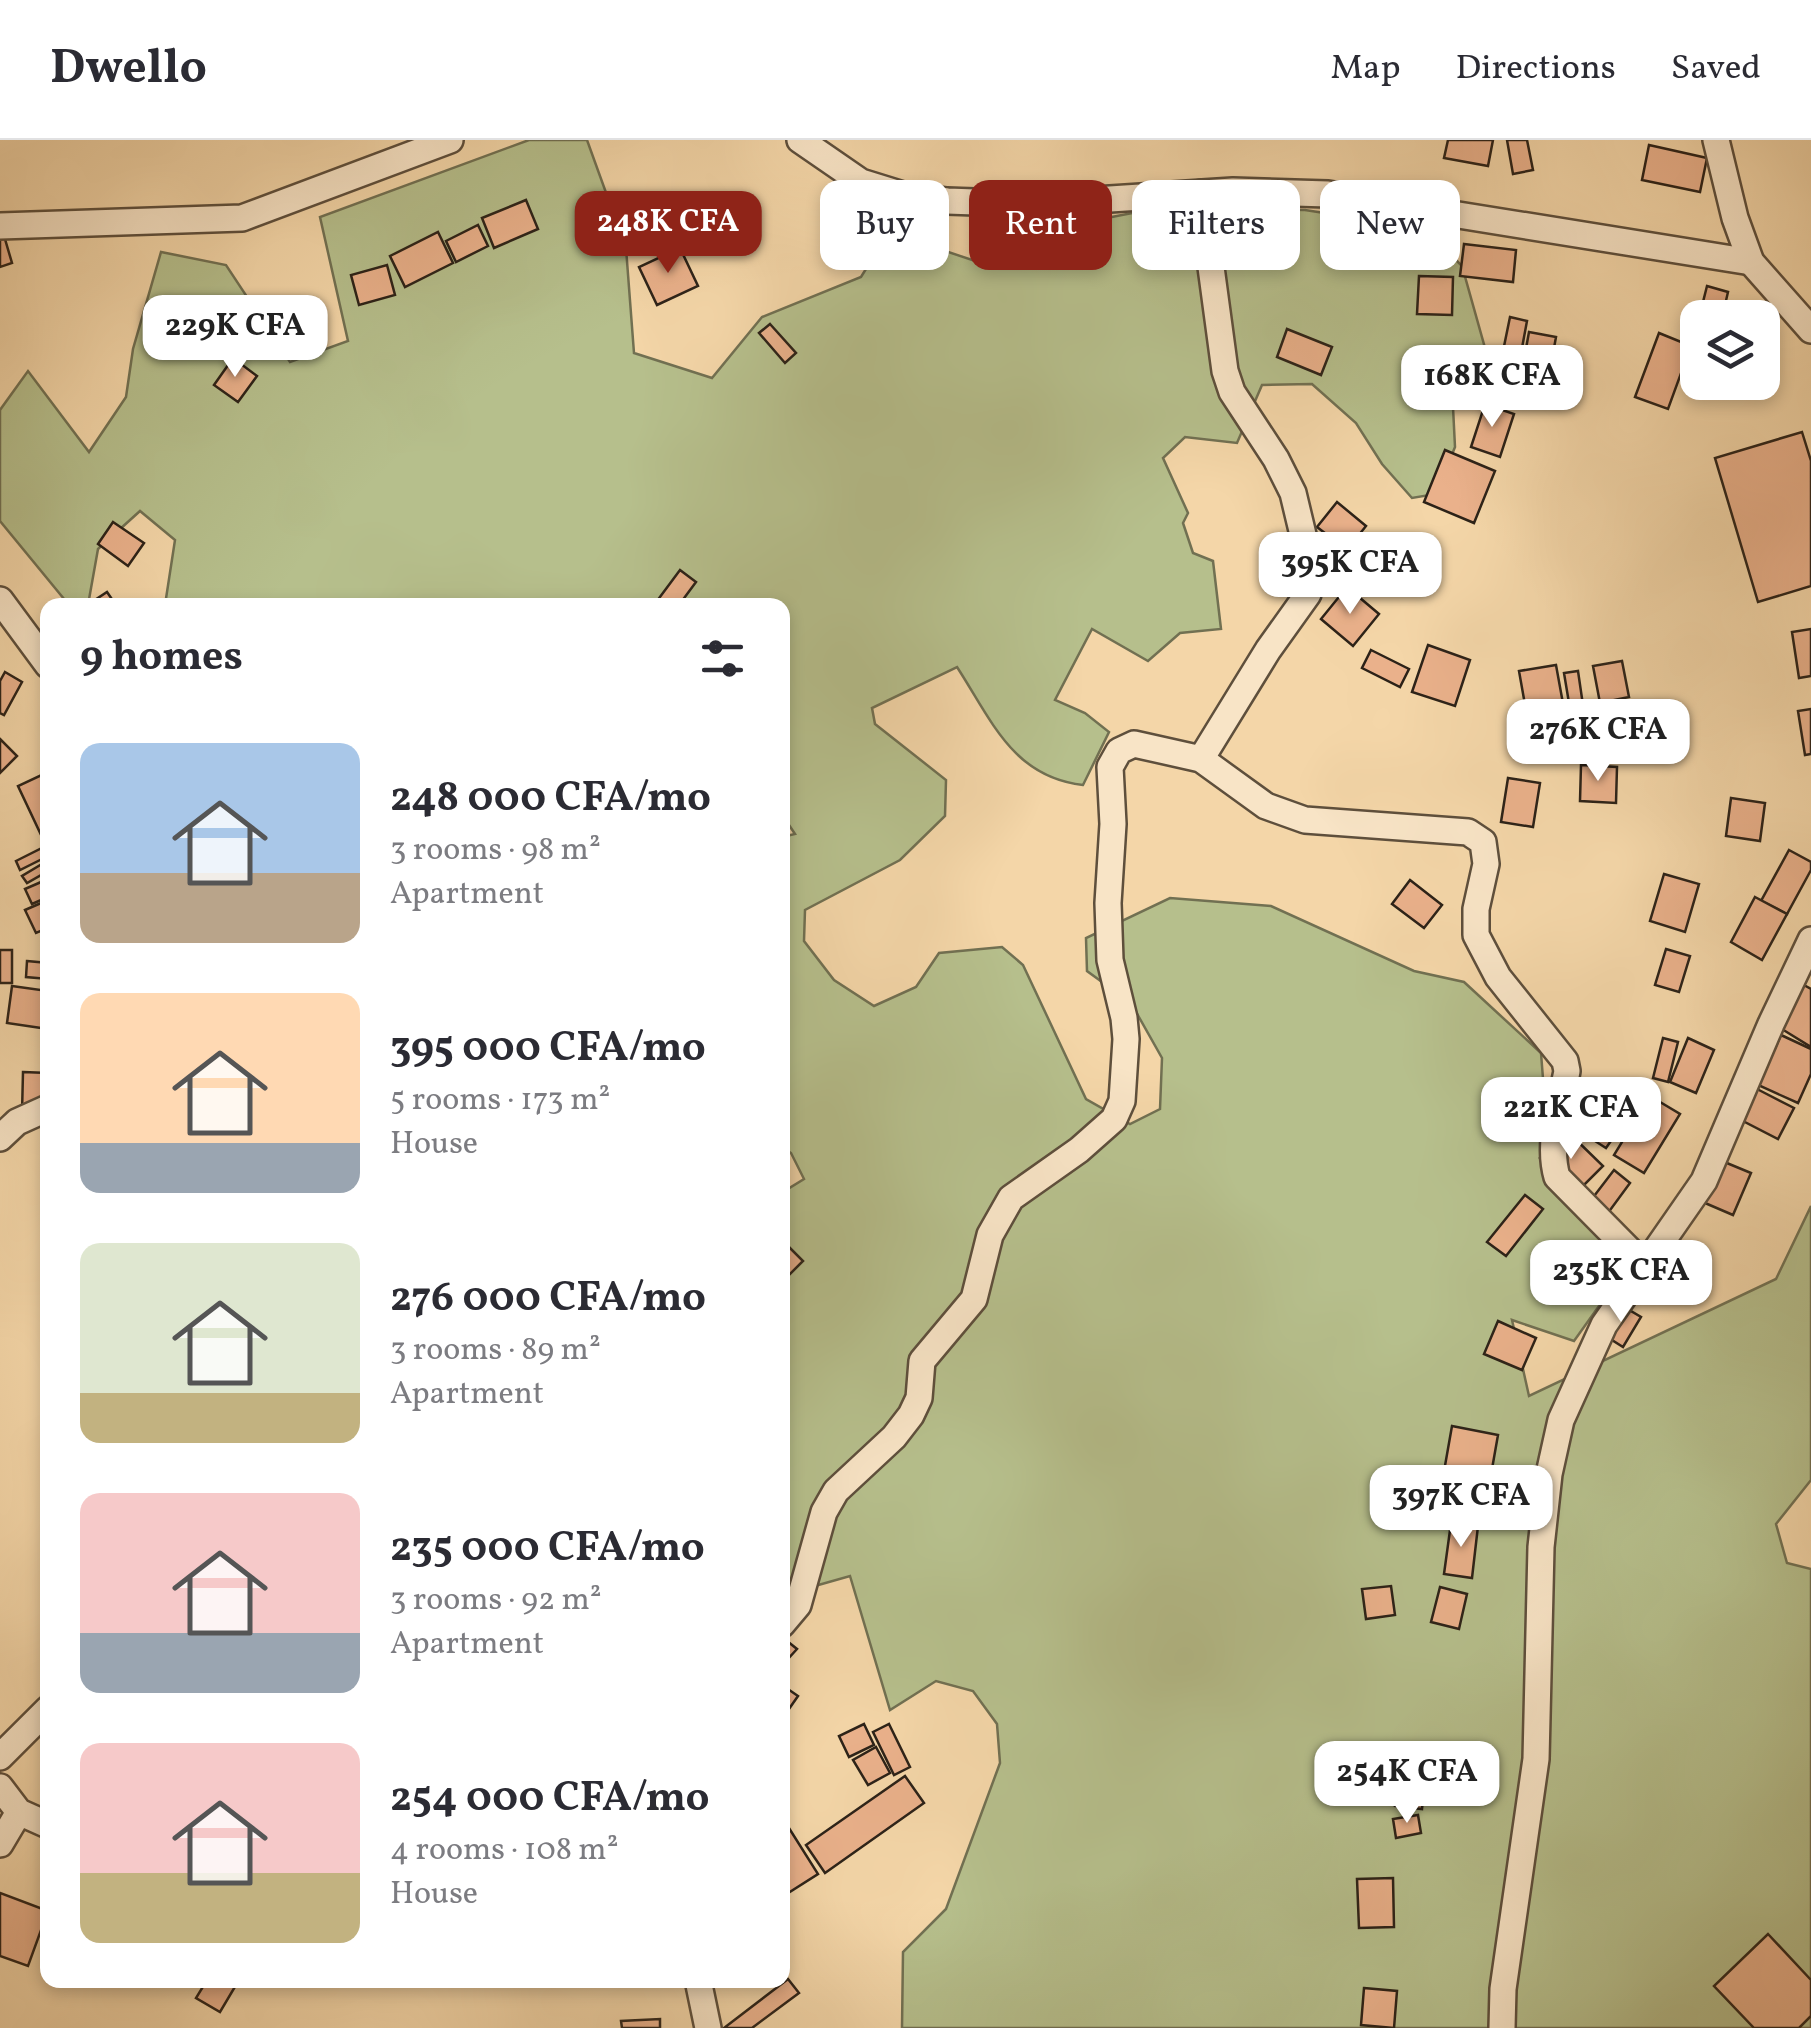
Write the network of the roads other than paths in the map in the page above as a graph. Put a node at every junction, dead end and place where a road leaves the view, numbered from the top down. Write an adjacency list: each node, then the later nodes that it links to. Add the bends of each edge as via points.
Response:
1 (450, 140): 4 (street)
2 (800, 140): 6 (street, via 861,182 903,195 1033,204)
3 (1716, 140): 8 (street)
4 (393, 150): 7 (street, via 242,218)
5 (1300, 194): 8 (street)
6 (1132, 197)
7 (0, 226)
8 (1751, 262): 10 (street)
9 (1211, 270): 13 (street, via 1225,372 1294,493 1310,564 1308,594)
10 (1811, 330)
11 (0, 600): 12 (street)
12 (40, 654)
13 (1202, 758): 17 (street, via 1266,806 1305,820 1468,832 1483,842 1476,935 1498,977 1566,1061 1554,1133 1557,1177); 18 (street, via 1134,744 1118,751 1110,767 1110,960 1126,1039 1122,1100 1114,1120 1080,1150 1010,1198 990,1235 974,1299 922,1361 911,1414 824,1512)
14 (1811, 940): 17 (street, via 1704,1181)
15 (40, 1112): 16 (street)
16 (0, 1138)
17 (1644, 1266): 27 (street, via 1575,1384 1549,1474 1536,1759)
18 (790, 1614)
19 (40, 1716): 20 (street)
20 (0, 1757)
21 (0, 1787): 22 (street)
22 (19, 1812): 23 (street); 24 (street)
23 (40, 1821)
24 (0, 1844)
25 (700, 1988): 26 (street)
26 (708, 2028)
27 (1502, 2028)

